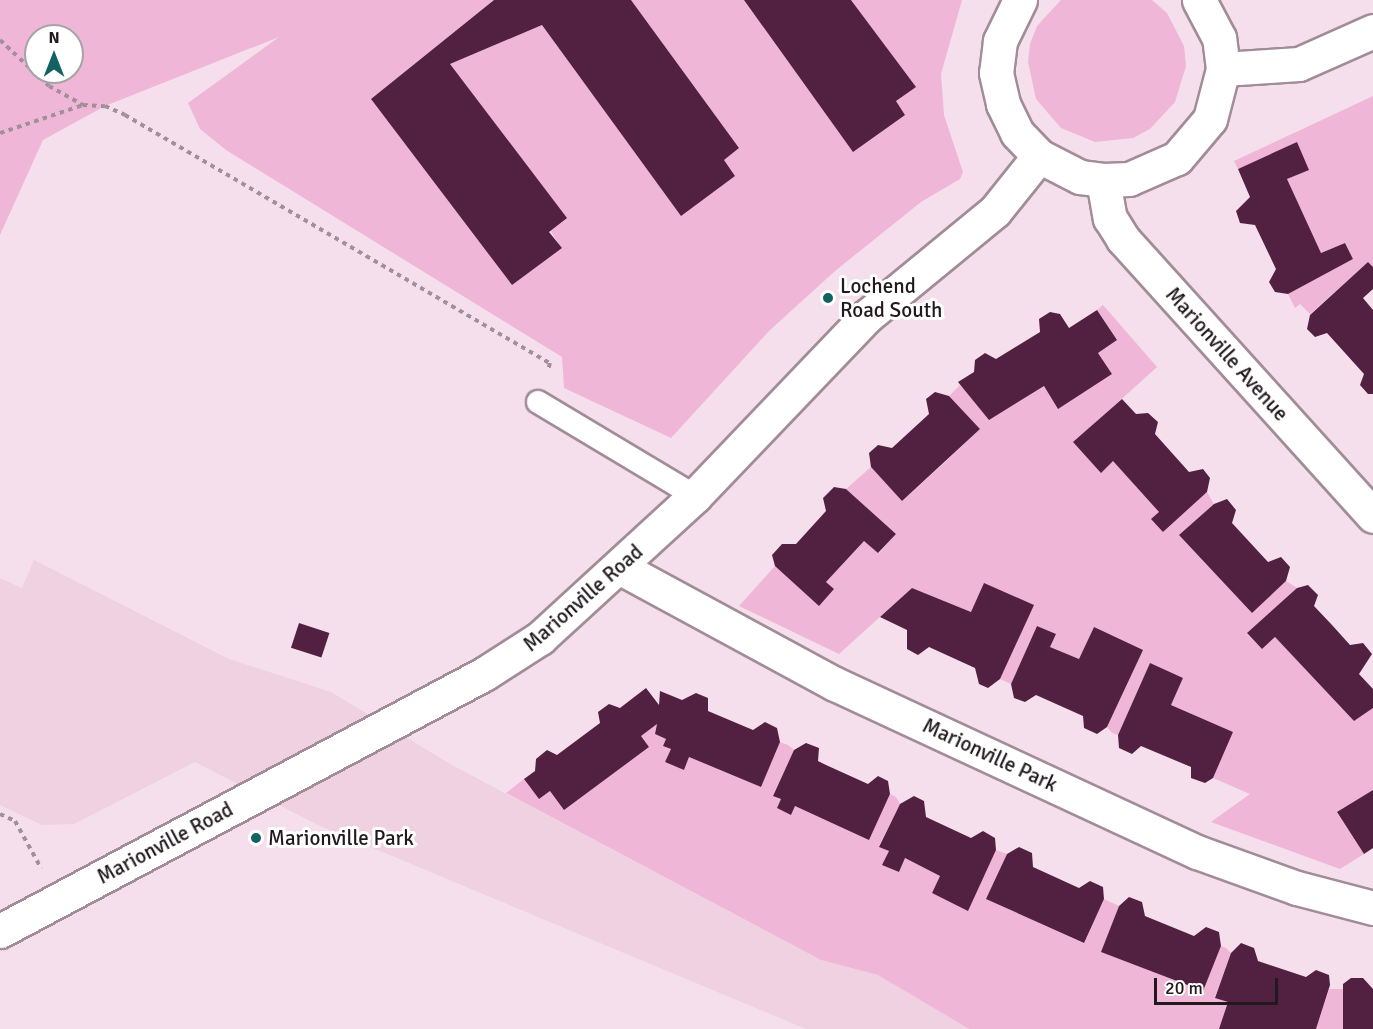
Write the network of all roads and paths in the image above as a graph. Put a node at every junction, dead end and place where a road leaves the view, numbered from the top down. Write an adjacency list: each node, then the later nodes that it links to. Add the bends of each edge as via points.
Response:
1 (1020, 0): 8 (street, via 1000,41 996,73 1003,104 1017,133)
2 (1199, 0): 5 (street, via 1219,38)
3 (1373, 31): 5 (street, via 1299,64)
4 (0, 40): 6 (path, via 49,86)
5 (1223, 69): 9 (street, via 1210,119 1177,159 1129,179)
6 (83, 105): 7 (path); 10 (path, via 105,106 125,115 550,363)
7 (0, 133)
8 (1039, 156): 9 (street, via 1080,177); 11 (street, Marionville Road, via 995,211 866,317)
9 (1103, 180): 12 (street, Marionville Avenue, via 1110,218 1123,239)
10 (538, 402): 11 (lane)
11 (695, 496): 13 (street, Marionville Road)
12 (1373, 516)
13 (621, 568): 15 (street, Marionville Road, via 540,638); 16 (street, Marionville Park, via 836,684 1197,852 1297,888)
14 (0, 814): 15 (path, via 15,821)
15 (58, 900): 17 (street, Marionville Road)
16 (1373, 908)
17 (0, 931)

